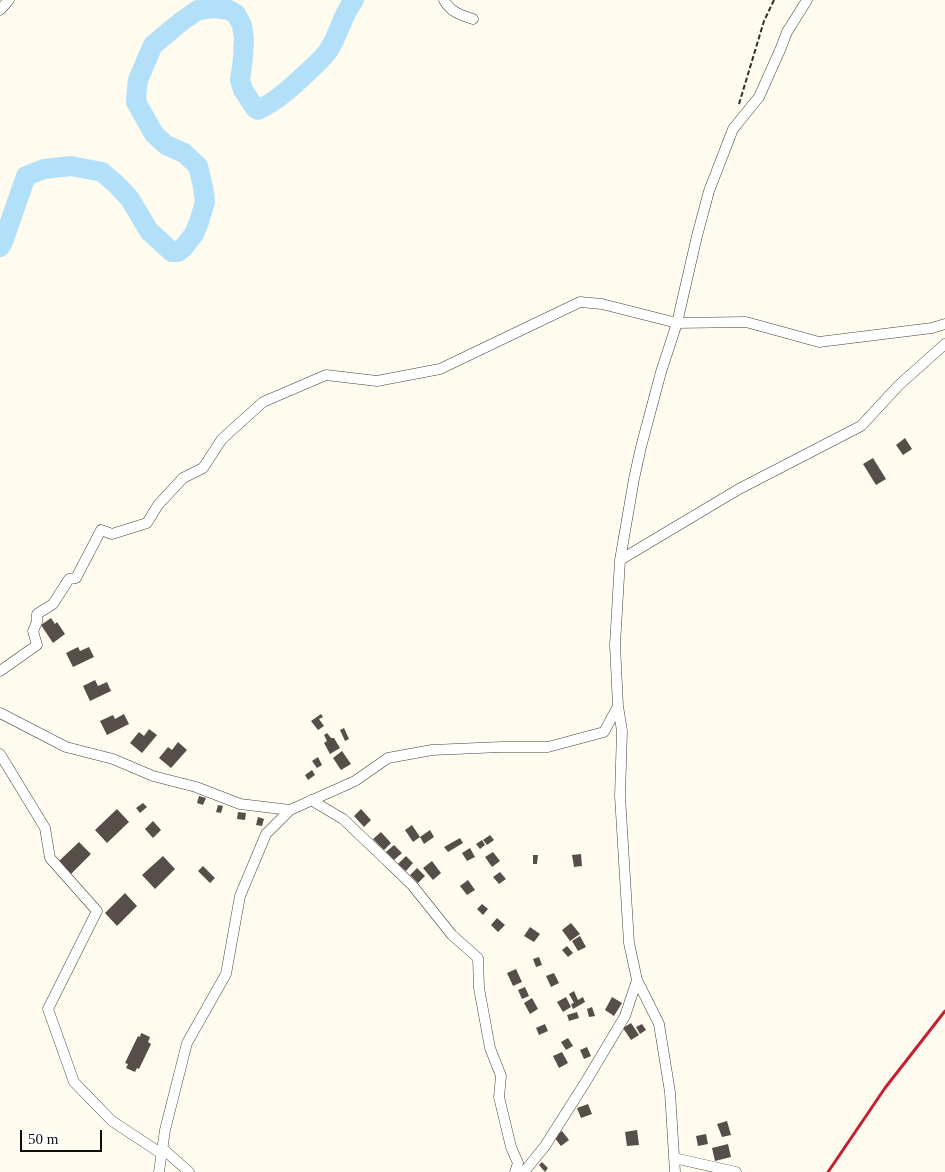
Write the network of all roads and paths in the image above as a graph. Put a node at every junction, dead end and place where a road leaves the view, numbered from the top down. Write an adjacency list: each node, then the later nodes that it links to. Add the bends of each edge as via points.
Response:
1 (9, 0): 5 (street)
2 (444, 0): 6 (street, via 457,14)
3 (774, 0): 7 (path, via 764,21)
4 (807, 0): 8 (street, via 786,32 758,97 733,129 709,191)
5 (0, 10)
6 (473, 20)
7 (739, 104)
8 (677, 323): 9 (street, via 746,322 820,342); 11 (street, via 660,372 641,447); 12 (street, via 602,304 580,302 440,369 377,381 326,375 263,402 222,439 203,468 183,478 158,505 147,523 112,534 101,530 76,578 69,579 53,604 37,614 33,632 37,645)
9 (945, 324)
10 (945, 344): 11 (street, via 899,385 861,426 739,489)
11 (620, 560): 13 (street, via 615,645)
12 (0, 671)
13 (618, 706): 16 (street, via 604,732 548,748 432,750 388,758 355,781); 18 (street, via 622,731 620,796 629,943)
14 (0, 713): 17 (street, via 66,747 113,758 154,776 196,787 240,804)
15 (0, 754): 19 (street, via 45,828 50,858 97,910 48,1009 74,1082 112,1121)
16 (311, 800): 17 (street); 23 (street, via 343,819 412,885 452,935 478,958 479,988 490,1048 501,1076 499,1097 518,1163)
17 (290, 810): 19 (street, via 266,834 240,896 226,974 188,1043)
18 (637, 980): 20 (street, via 659,1024 670,1092); 24 (street, via 625,1016 545,1146)
19 (162, 1151): 21 (street); 22 (street)
20 (674, 1158): 25 (street); 26 (street)
21 (159, 1172)
22 (189, 1172)
23 (515, 1172)
24 (524, 1172)
25 (675, 1172)
26 (736, 1172)

